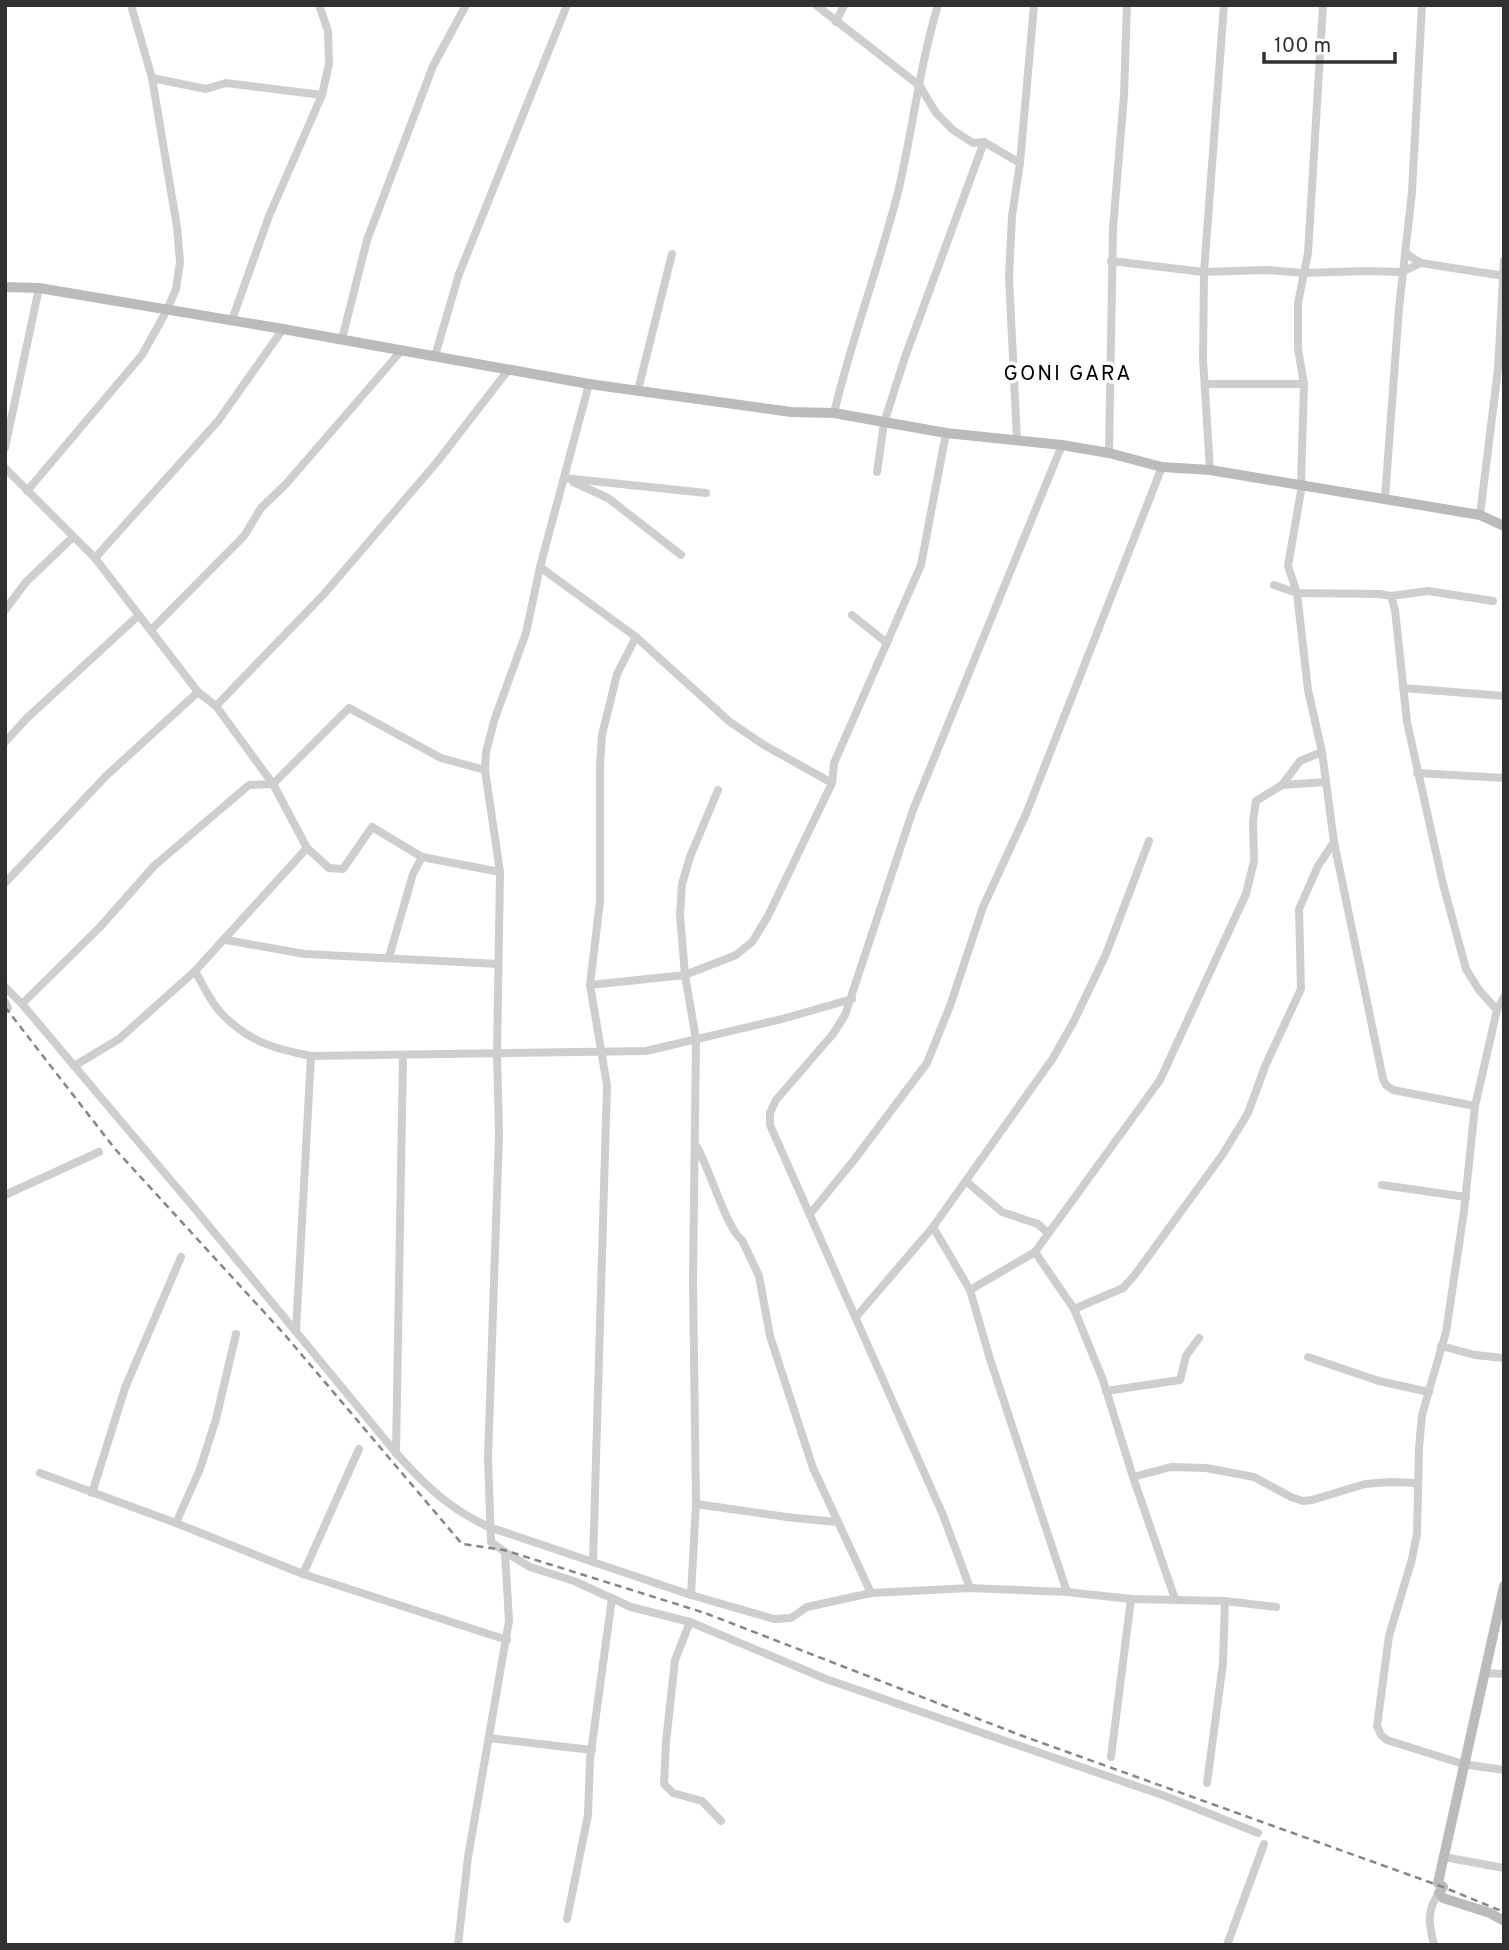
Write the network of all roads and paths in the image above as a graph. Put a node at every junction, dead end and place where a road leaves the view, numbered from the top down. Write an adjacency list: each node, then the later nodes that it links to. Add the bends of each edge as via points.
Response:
1 (131, 5): 14 (street)
2 (319, 5): 16 (street, via 328,31 329,64)
3 (466, 5): 33 (street, via 433,65 367,240)
4 (567, 5): 35 (street, via 459,274)
5 (816, 5): 13 (street)
6 (844, 5): 13 (street)
7 (938, 5): 15 (street)
8 (1034, 5): 18 (street)
9 (1127, 5): 22 (street)
10 (1224, 5): 24 (street)
11 (1323, 5): 26 (street)
12 (1422, 5): 19 (street)
13 (836, 22): 15 (street)
14 (152, 78): 16 (street, via 206,89 226,83); 30 (street, via 180,262)
15 (920, 86): 17 (street, via 953,130 974,144); 41 (street, via 896,199)
16 (322, 95): 31 (street, via 269,216)
17 (984, 142): 18 (street); 42 (street)
18 (1020, 163): 44 (street, via 1009,277)
19 (1405, 253): 23 (street); 25 (street)
20 (672, 254): 40 (street)
21 (1504, 260): 27 (street)
22 (1111, 261): 24 (street); 47 (street)
23 (1421, 263): 25 (street); 27 (street)
24 (1204, 272): 26 (street); 38 (street)
25 (1402, 272): 26 (street); 56 (street)
26 (1304, 273): 39 (street, via 1298,303 1298,349)
27 (1503, 276): 57 (street, via 1498,369)
28 (5, 287): 29 (street)
29 (39, 288): 30 (street); 46 (street)
30 (167, 310): 31 (street); 54 (street, via 142,355)
31 (232, 320): 32 (street)
32 (284, 329): 33 (street); 61 (street, via 218,421)
33 (342, 339): 34 (street)
34 (401, 351): 35 (street); 70 (street, via 261,508 244,536)
35 (435, 356): 36 (street)
36 (509, 369): 37 (street); 76 (street, via 438,462 334,583)
37 (589, 384): 40 (street); 52 (street)
38 (1205, 384): 39 (street); 50 (street)
39 (1304, 384): 53 (street)
40 (638, 390): 41 (street, via 791,412)
41 (834, 413): 42 (street)
42 (884, 423): 43 (street); 51 (street)
43 (946, 433): 44 (street); 72 (street, via 921,565)
44 (1017, 439): 45 (street)
45 (1062, 445): 47 (street); 101 (street, via 913,810)
46 (5, 447)
47 (1109, 453): 48 (street)
48 (1162, 467): 50 (street); 119 (street, via 1026,814 983,907 927,1063)
49 (5, 468): 54 (street)
50 (1210, 470): 53 (street)
51 (877, 472)
52 (564, 478): 55 (street); 60 (street, via 608,498); 62 (street)
53 (1301, 485): 56 (street); 64 (street, via 1288,566)
54 (27, 491): 59 (street)
55 (706, 494)
56 (1385, 498): 57 (street)
57 (1480, 515): 58 (street)
58 (1504, 526)
59 (73, 537): 61 (street); 67 (street, via 26,582)
60 (681, 555)
61 (95, 558): 68 (street)
62 (540, 567): 71 (street); 79 (street, via 526,634 495,718)
63 (1274, 585): 64 (street)
64 (1297, 593): 65 (street); 78 (street, via 1308,690)
65 (1391, 596): 66 (street, via 1428,591); 73 (street)
66 (1493, 601)
67 (5, 610)
68 (139, 615): 70 (street); 77 (street)
69 (852, 615): 72 (street)
70 (151, 630): 74 (street)
71 (636, 637): 83 (street, via 730,722); 98 (street, via 617,674 602,735 600,901)
72 (887, 643): 83 (street, via 834,763)
73 (1403, 688): 75 (street); 80 (street)
74 (198, 692): 76 (street); 92 (street, via 106,776)
75 (1504, 696)
76 (216, 706): 84 (street)
77 (5, 742)
78 (1322, 752): 82 (street); 85 (street, via 1300,761)
79 (485, 770): 84 (street, via 441,758 349,708); 91 (street)
80 (1417, 773): 81 (street); 105 (street, via 1466,969)
81 (1504, 778)
82 (1326, 782): 85 (street); 88 (street)
83 (832, 783): 97 (street, via 752,942 736,955)
84 (273, 784): 89 (street); 103 (street, via 249,785 154,866 100,928)
85 (1282, 785): 121 (street, via 1254,805 1254,861 1246,894 1160,1080)
86 (718, 790): 97 (street, via 682,884)
87 (1149, 841): 115 (street, via 1106,954 1074,1021)
88 (1334, 842): 112 (street, via 1383,1079 1393,1090); 125 (street, via 1299,909 1301,989 1248,1113 1123,1288)
89 (307, 848): 90 (street, via 329,867 342,869 372,827); 93 (street)
90 (422, 857): 91 (street); 94 (street)
91 (500, 872): 95 (street)
92 (5, 883)
93 (226, 940): 94 (street, via 305,954); 96 (street)
94 (389, 957): 95 (street)
95 (498, 964): 108 (street)
96 (195, 971): 109 (street, via 220,1013 245,1033 270,1048); 111 (street, via 119,1039)
97 (685, 975): 98 (street); 106 (street)
98 (590, 985): 107 (street)
99 (5, 987): 103 (street)
100 (1504, 997): 105 (street)
101 (852, 999): 106 (street); 119 (street, via 833,1034 770,1113 770,1125)
102 (5, 1002): 104 (street)
103 (22, 1004): 111 (street)
104 (5, 1010)
105 (1497, 1010): 112 (street)
106 (696, 1039): 107 (street, via 646,1052); 113 (street)
107 (600, 1051): 108 (street); 146 (street, via 607,1085)
108 (497, 1053): 110 (street); 144 (street)
109 (312, 1056): 110 (street); 127 (street)
110 (403, 1056): 136 (street)
111 (74, 1066): 127 (street)
112 (1475, 1106): 118 (street)
113 (696, 1144): 141 (street); 142 (street, via 760,1276 770,1336 813,1468)
114 (99, 1152): 117 (street)
115 (966, 1181): 120 (street); 121 (street, via 1002,1212 1038,1224)
116 (1382, 1185): 118 (street)
117 (5, 1195)
118 (1466, 1197): 130 (street)
119 (810, 1214): 126 (street)
120 (933, 1227): 124 (street); 126 (street)
121 (1048, 1233): 122 (street)
122 (1034, 1252): 124 (street); 125 (street)
123 (181, 1257): 140 (street, via 125,1388)
124 (970, 1290): 150 (street)
125 (1073, 1309): 133 (street)
126 (856, 1317): 149 (street)
127 (296, 1331): 136 (street)
128 (236, 1334): 143 (street, via 216,1419)
129 (1199, 1338): 133 (street, via 1186,1356 1180,1380)
130 (1441, 1346): 132 (street); 134 (street)
131 (1308, 1357): 134 (street)
132 (1504, 1358)
133 (1106, 1391): 138 (street)
134 (1429, 1392): 139 (street, via 1422,1415)
135 (359, 1449): 147 (street)
136 (396, 1453): 144 (street, via 431,1491)
137 (40, 1473): 140 (street)
138 (1133, 1477): 139 (street, via 1171,1467 1206,1468 1254,1478 1303,1501 1365,1484); 155 (street)
139 (1418, 1483): 165 (street, via 1417,1533 1389,1636 1377,1726 1387,1740)
140 (92, 1493): 143 (street)
141 (696, 1504): 142 (street); 152 (street)
142 (838, 1522): 151 (street)
143 (176, 1523): 147 (street)
144 (489, 1527): 145 (street, via 491,1542); 146 (street)
145 (505, 1552): 153 (street, via 530,1567); 159 (street)
146 (593, 1562): 152 (street)
147 (303, 1574): 159 (street)
148 (1504, 1586): 160 (street)
149 (970, 1588): 150 (street); 151 (street)
150 (1067, 1591): 154 (street)
151 (871, 1592): 152 (street, via 807,1607 791,1618 774,1619)
152 (691, 1595)
153 (612, 1598): 158 (street); 163 (street)
154 (1131, 1599): 155 (street); 164 (street)
155 (1175, 1599): 156 (street)
156 (1225, 1601): 157 (street); 167 (street, via 1223,1663)
157 (1276, 1607)
158 (690, 1622): 168 (street, via 675,1660 664,1784 673,1793 702,1801); 169 (street, via 826,1679 1165,1796)
159 (507, 1640): 162 (street)
160 (1484, 1673): 161 (street); 165 (street)
161 (1504, 1675)
162 (489, 1738): 163 (street); 176 (street)
163 (592, 1751): 174 (street, via 588,1815)
164 (1111, 1757)
165 (1463, 1764): 166 (street); 171 (street)
166 (1504, 1770)
167 (1207, 1783)
168 (720, 1821)
169 (1258, 1833)
170 (1264, 1844): 177 (street)
171 (1444, 1857): 172 (street); 173 (street)
172 (1504, 1868)
173 (1439, 1893): 175 (street); 178 (street, via 1429,1914)
174 (567, 1919)
175 (1504, 1921)
176 (458, 1945)
177 (1227, 1945)
178 (1434, 1945)

